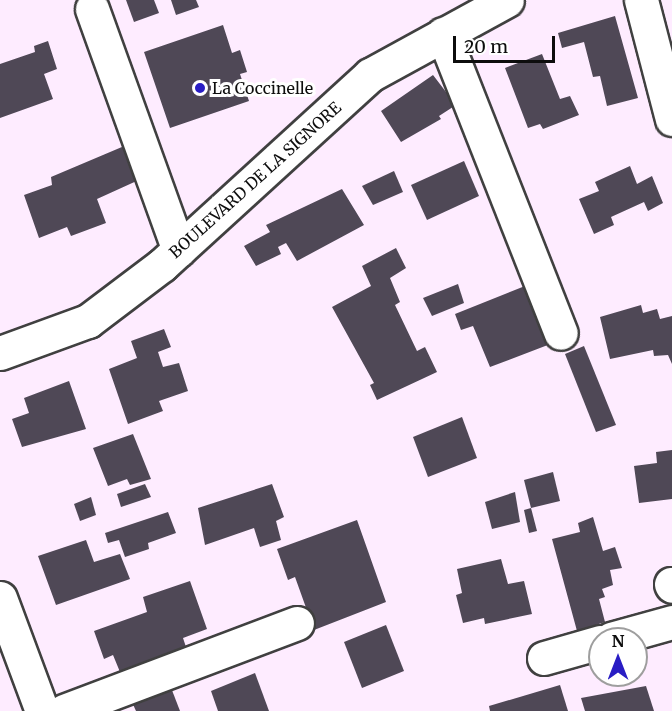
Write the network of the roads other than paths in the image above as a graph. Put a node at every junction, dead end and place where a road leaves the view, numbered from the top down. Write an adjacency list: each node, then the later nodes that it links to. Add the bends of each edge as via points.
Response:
1 (507, 0): 4 (street, BOULEVARD DE LA SIGNORE)
2 (641, 0): 5 (street)
3 (92, 9): 6 (street)
4 (443, 34): 6 (street, BOULEVARD DE LA SIGNORE, via 370,75); 7 (street)
5 (672, 119)
6 (179, 250): 8 (street, BOULEVARD DE LA SIGNORE, via 88,321)
7 (561, 333)
8 (0, 353)
9 (0, 598): 15 (street)
10 (672, 622): 12 (street)
11 (297, 623): 16 (street)
12 (648, 629)
13 (588, 645): 14 (street)
14 (544, 657)
15 (42, 711)
16 (64, 711)

